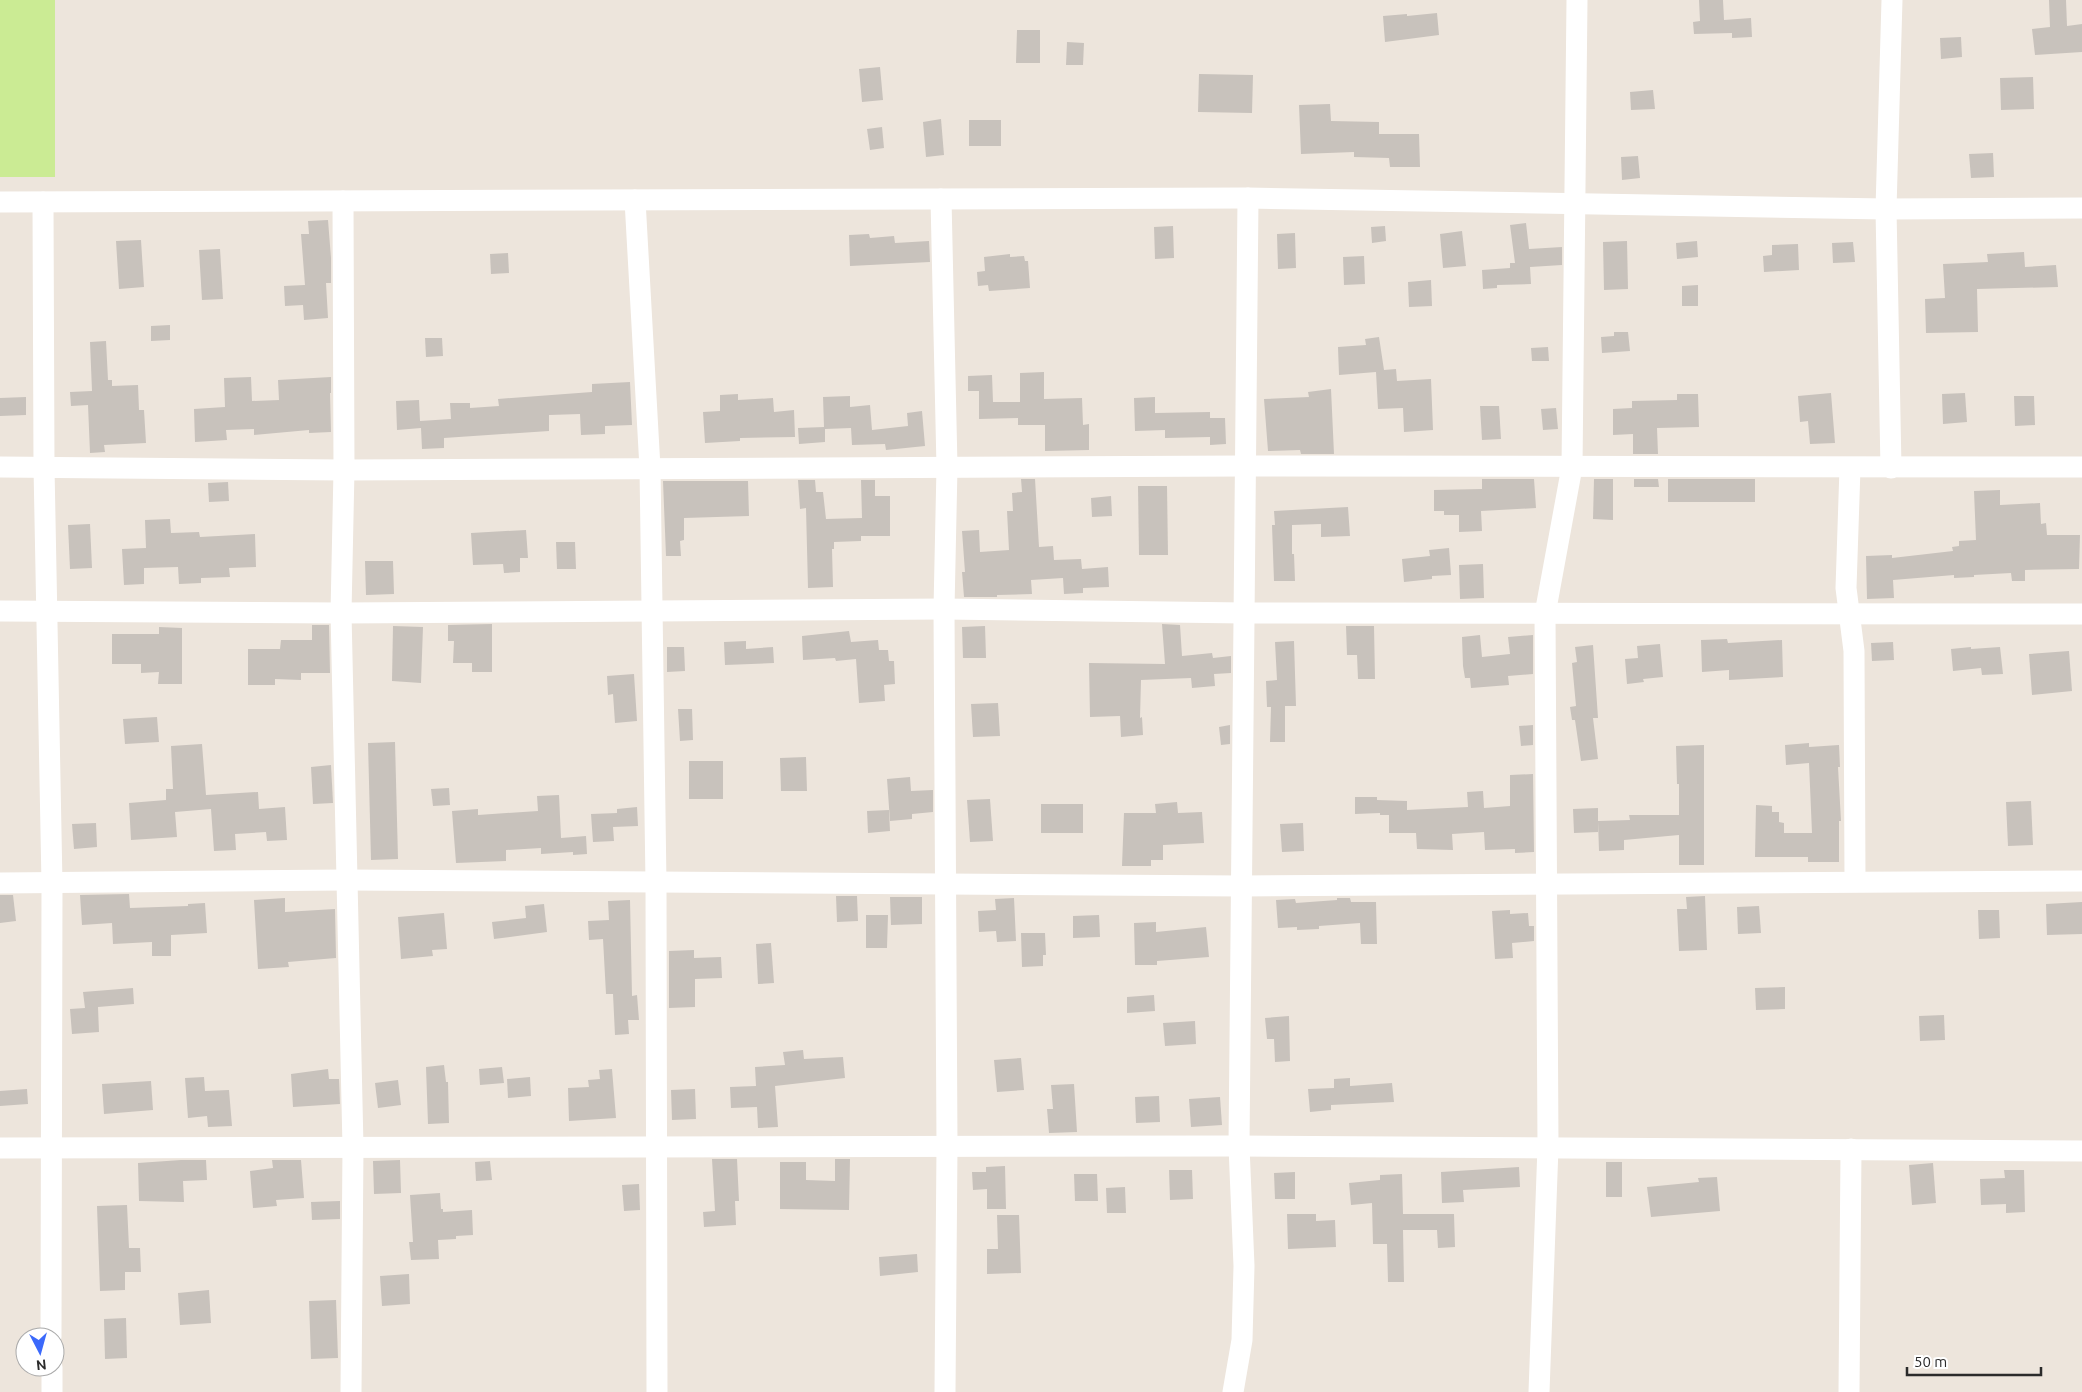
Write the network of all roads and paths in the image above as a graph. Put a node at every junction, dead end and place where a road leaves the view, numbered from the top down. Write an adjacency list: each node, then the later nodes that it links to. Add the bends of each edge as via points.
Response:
1 (1577, 0): 9 (street)
2 (1892, 0): 11 (street)
3 (1248, 198): 4 (street); 9 (street); 12 (street)
4 (941, 199): 5 (street); 15 (street)
5 (635, 200): 6 (street); 18 (street)
6 (343, 201): 8 (street); 21 (street)
7 (0, 202): 8 (street)
8 (43, 202): 14 (street)
9 (1574, 204): 11 (street); 16 (street)
10 (2082, 208): 11 (street)
11 (1886, 209): 20 (street)
12 (1245, 466): 15 (street); 16 (street); 27 (street)
13 (0, 467): 14 (street)
14 (44, 467): 21 (street); 24 (street)
15 (947, 467): 18 (street); 22 (street)
16 (1572, 467): 19 (street); 28 (street)
17 (2082, 467): 20 (street)
18 (650, 468): 21 (street); 25 (street)
19 (1850, 468): 20 (street); 29 (street, via 1846,588)
20 (1891, 468)
21 (344, 470): 26 (street)
22 (944, 609): 25 (street); 27 (street); 37 (street)
23 (0, 611): 24 (street)
24 (47, 611): 26 (street); 36 (street)
25 (650, 611): 26 (street); 34 (street)
26 (341, 613): 31 (street)
27 (1244, 613): 28 (street); 39 (street)
28 (1545, 614): 29 (street); 38 (street)
29 (1849, 614): 30 (street); 32 (street, via 1854,652)
30 (2082, 614)
31 (346, 880): 34 (street); 36 (street); 43 (street)
32 (1855, 881): 33 (street); 38 (street)
33 (2082, 881)
34 (656, 883): 37 (street); 40 (street)
35 (0, 884): 36 (street)
36 (52, 884): 46 (street)
37 (945, 884): 39 (street); 41 (street)
38 (1546, 884): 39 (street); 44 (street)
39 (1241, 886): 42 (street)
40 (656, 1146): 41 (street); 43 (street); 53 (street)
41 (947, 1146): 42 (street); 54 (street)
42 (1239, 1146): 44 (street); 55 (street, via 1244,1266 1242,1340)
43 (353, 1147): 46 (street); 52 (street)
44 (1548, 1147): 47 (street); 56 (street)
45 (0, 1148): 46 (street)
46 (51, 1148): 49 (street)
47 (1851, 1149): 48 (street); 57 (street)
48 (2082, 1150)
49 (51, 1327)
50 (52, 1377): 51 (street)
51 (52, 1392)
52 (351, 1392)
53 (657, 1392)
54 (945, 1392)
55 (1233, 1392)
56 (1539, 1392)
57 (1849, 1392)

